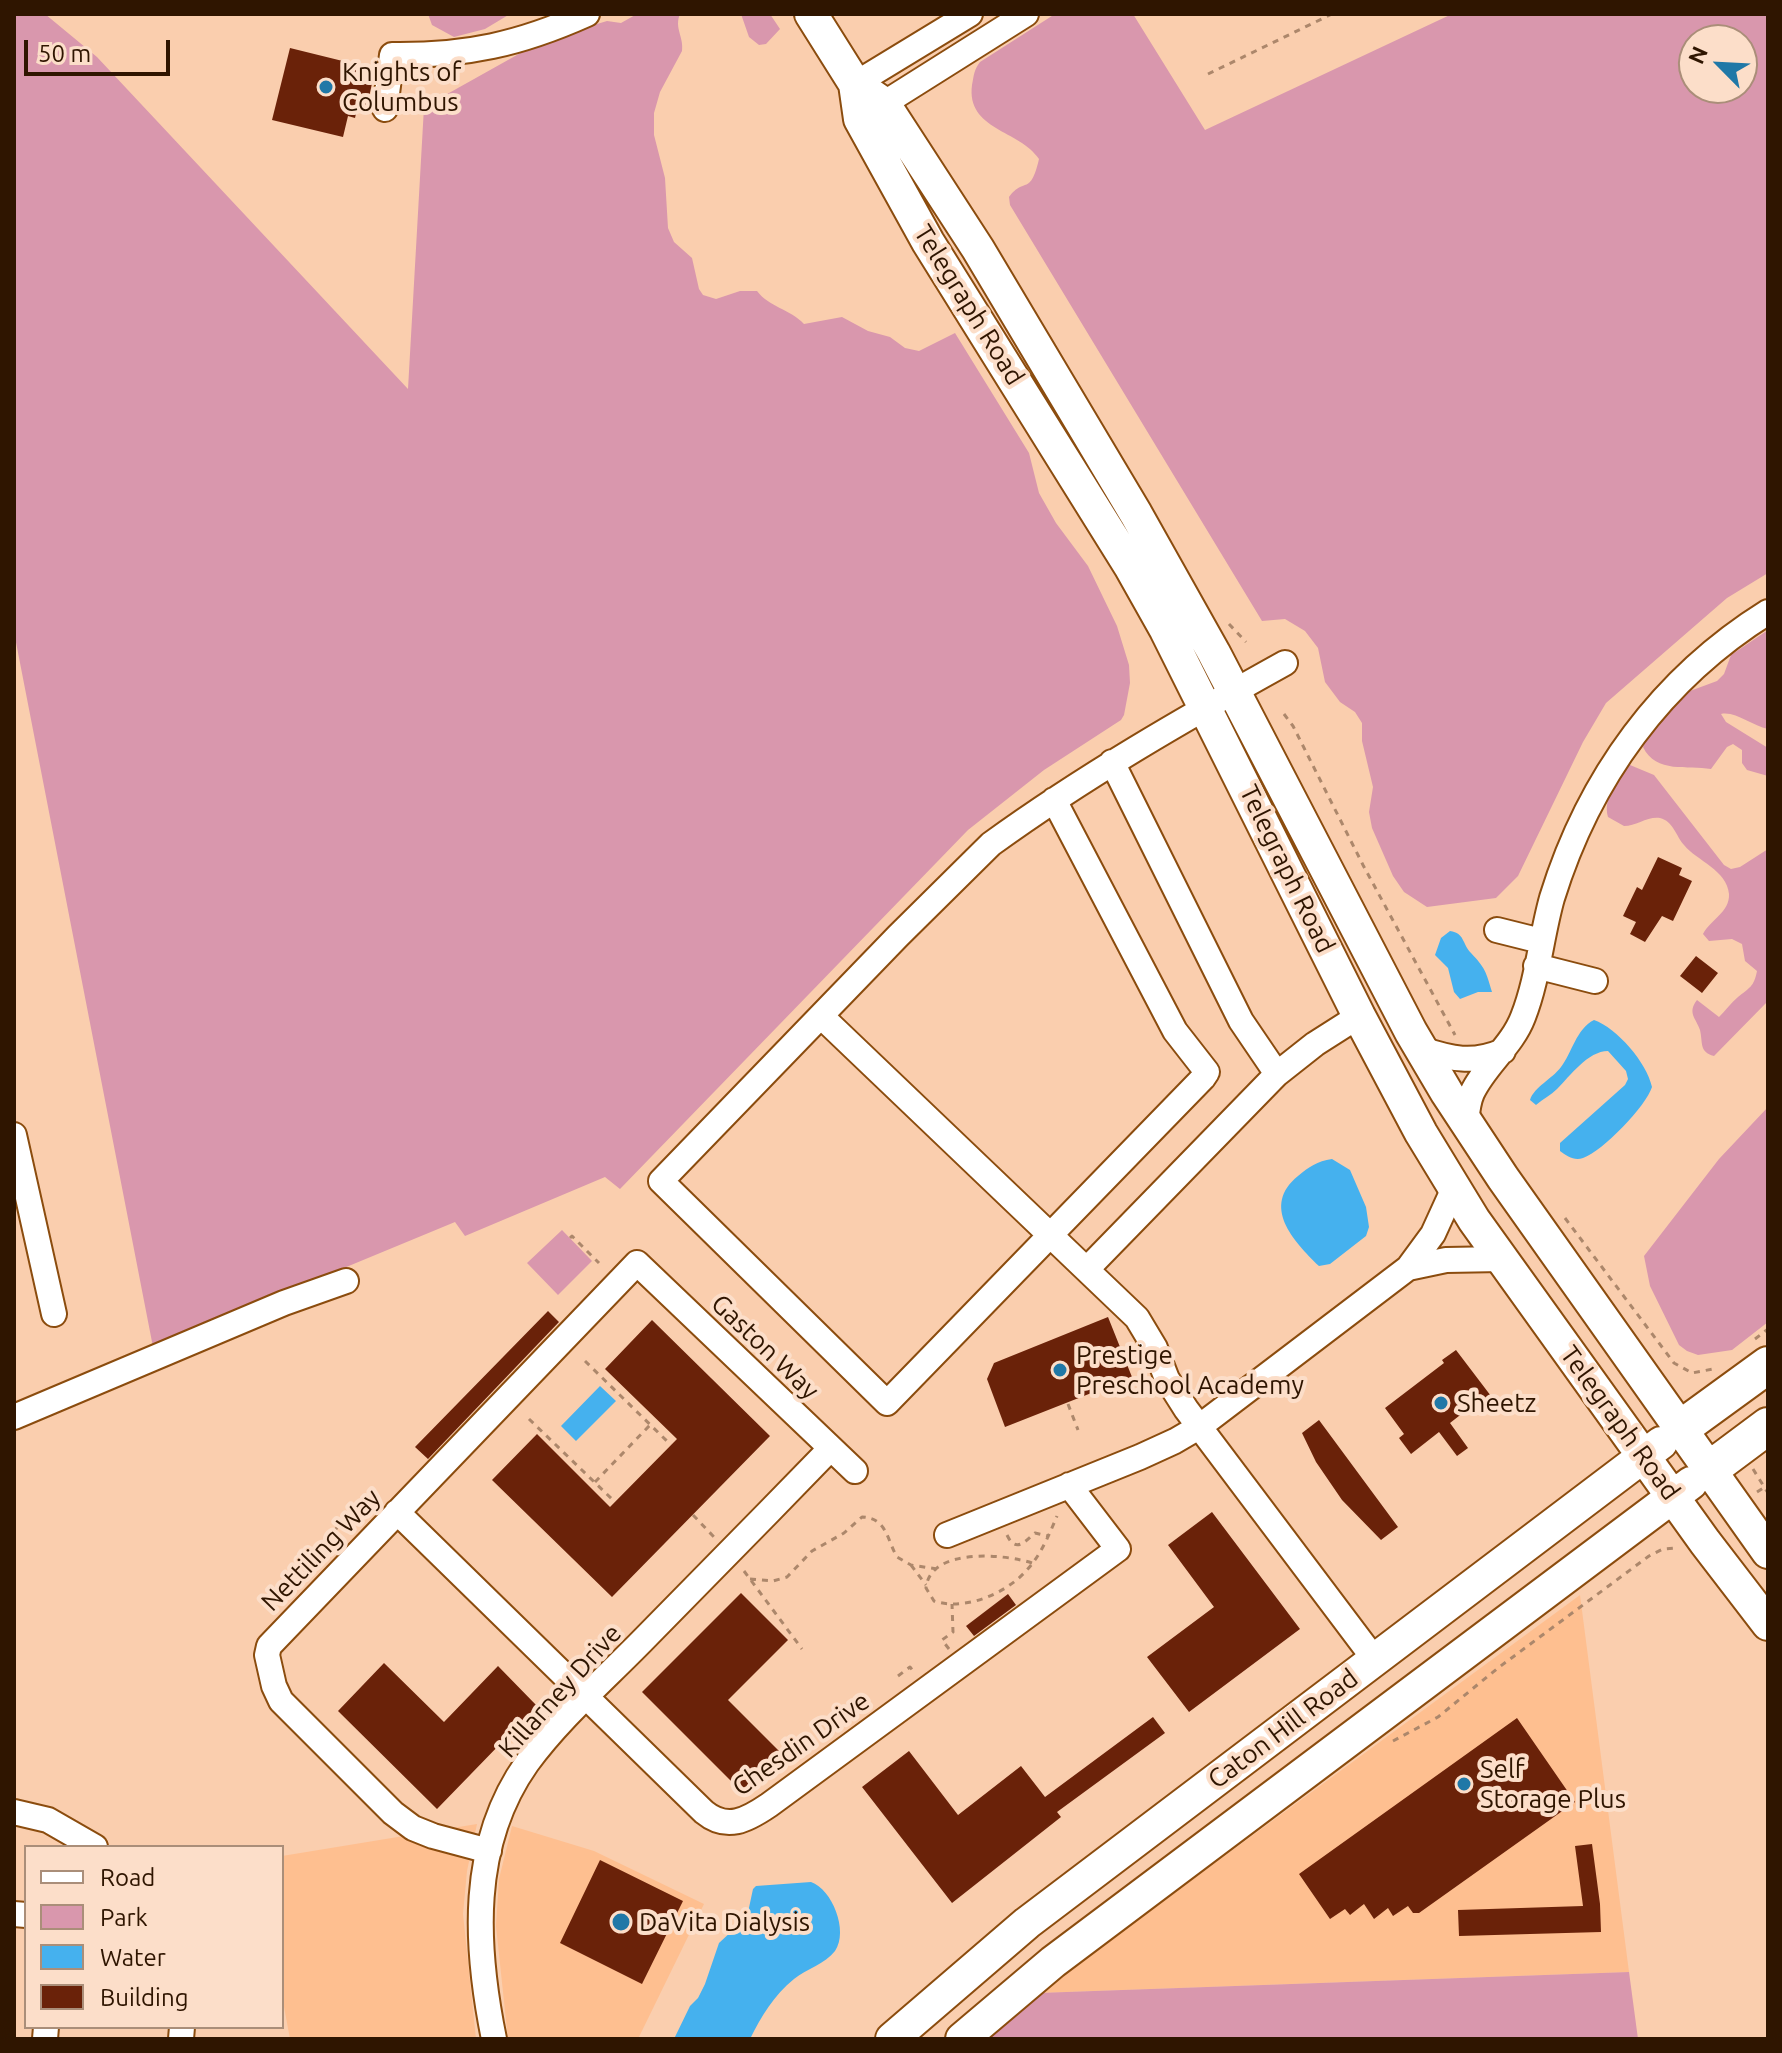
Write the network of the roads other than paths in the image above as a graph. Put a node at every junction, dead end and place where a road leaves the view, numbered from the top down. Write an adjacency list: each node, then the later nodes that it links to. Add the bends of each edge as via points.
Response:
1 (587, 14): 6 (street, via 486,49 392,55)
2 (811, 14): 5 (main road, Telegraph Road)
3 (970, 14): 5 (street)
4 (1026, 14): 7 (street)
5 (855, 84): 7 (main road, Telegraph Road)
6 (385, 109)
7 (872, 112): 10 (main road, Telegraph Road, via 978,249); 11 (main road, Telegraph Road, via 928,242 1130,566)
8 (1768, 612): 15 (street, via 1688,672 1624,747 1573,838)
9 (1285, 663): 10 (street)
10 (1234, 691): 11 (street); 18 (main road, Telegraph Road)
11 (1207, 707): 12 (street); 20 (main road, Telegraph Road)
12 (1112, 762): 13 (street); 23 (street, via 1241,1021)
13 (1054, 800): 19 (street, via 991,844); 28 (street, via 1175,1031 1207,1072)
14 (1497, 930): 15 (street)
15 (1541, 941): 16 (street)
16 (1536, 966): 17 (street); 22 (street, via 1525,1013)
17 (1595, 981)
18 (1393, 997): 20 (main road); 21 (main road, Telegraph Road)
19 (821, 1016): 28 (street); 28 (street, via 661,1181 887,1403)
20 (1359, 1016): 23 (street); 26 (main road, Telegraph Road)
21 (1421, 1049): 22 (street, via 1467,1060); 24 (main road, Telegraph Road)
22 (1503, 1051): 24 (street, via 1472,1093)
23 (1277, 1074): 32 (street)
24 (1466, 1122): 39 (main road, Telegraph Road)
25 (14, 1135): 27 (street)
26 (1454, 1188): 29 (main road, Telegraph Road); 31 (street, via 1433,1234)
27 (24, 1223): 34 (street)
28 (1051, 1235): 32 (street)
29 (1502, 1259): 31 (street, via 1446,1260); 41 (main road, Telegraph Road)
30 (637, 1263): 40 (street, Gaston Way); 46 (street, Nettiling Way)
31 (1408, 1268): 38 (street)
32 (1087, 1269): 38 (street, via 1137,1318 1167,1379)
33 (346, 1281): 36 (street)
34 (54, 1314)
35 (1756, 1356): 39 (highway)
36 (14, 1417)
37 (1768, 1426): 42 (highway)
38 (1199, 1427): 44 (street); 50 (street)
39 (1680, 1429): 41 (main road, Caton Hill Road); 42 (main road, Telegraph Road)
40 (831, 1448): 43 (street, Gaston Way); 51 (street, Killarney Drive)
41 (1643, 1456): 45 (main road, Telegraph Road); 50 (main road, Caton Hill Road)
42 (1709, 1470): 45 (main road, Caton Hill Road); 48 (main road, Telegraph Road)
43 (855, 1471)
44 (1069, 1485): 47 (street); 51 (street, Chesdin Drive, via 1118,1549 769,1805 737,1822 717,1821 704,1812)
45 (1673, 1496): 49 (main road, Telegraph Road); 57 (main road, Caton Hill Road, via 1053,1962)
46 (397, 1512): 51 (street, Chesdin Drive); 54 (street, Nettiling Way, via 269,1646 274,1686 287,1708 399,1819 433,1836)
47 (947, 1535)
48 (1768, 1552)
49 (1768, 1624)
50 (1375, 1660): 56 (main road, Caton Hill Road, via 1027,1923)
51 (587, 1697): 54 (street, Killarney Drive, via 527,1764 509,1795)
52 (14, 1812): 53 (street, via 48,1820)
53 (92, 1845)
54 (489, 1851): 55 (street, Killarney Drive, via 479,1921)
55 (494, 2039)
56 (892, 2039)
57 (962, 2039)

